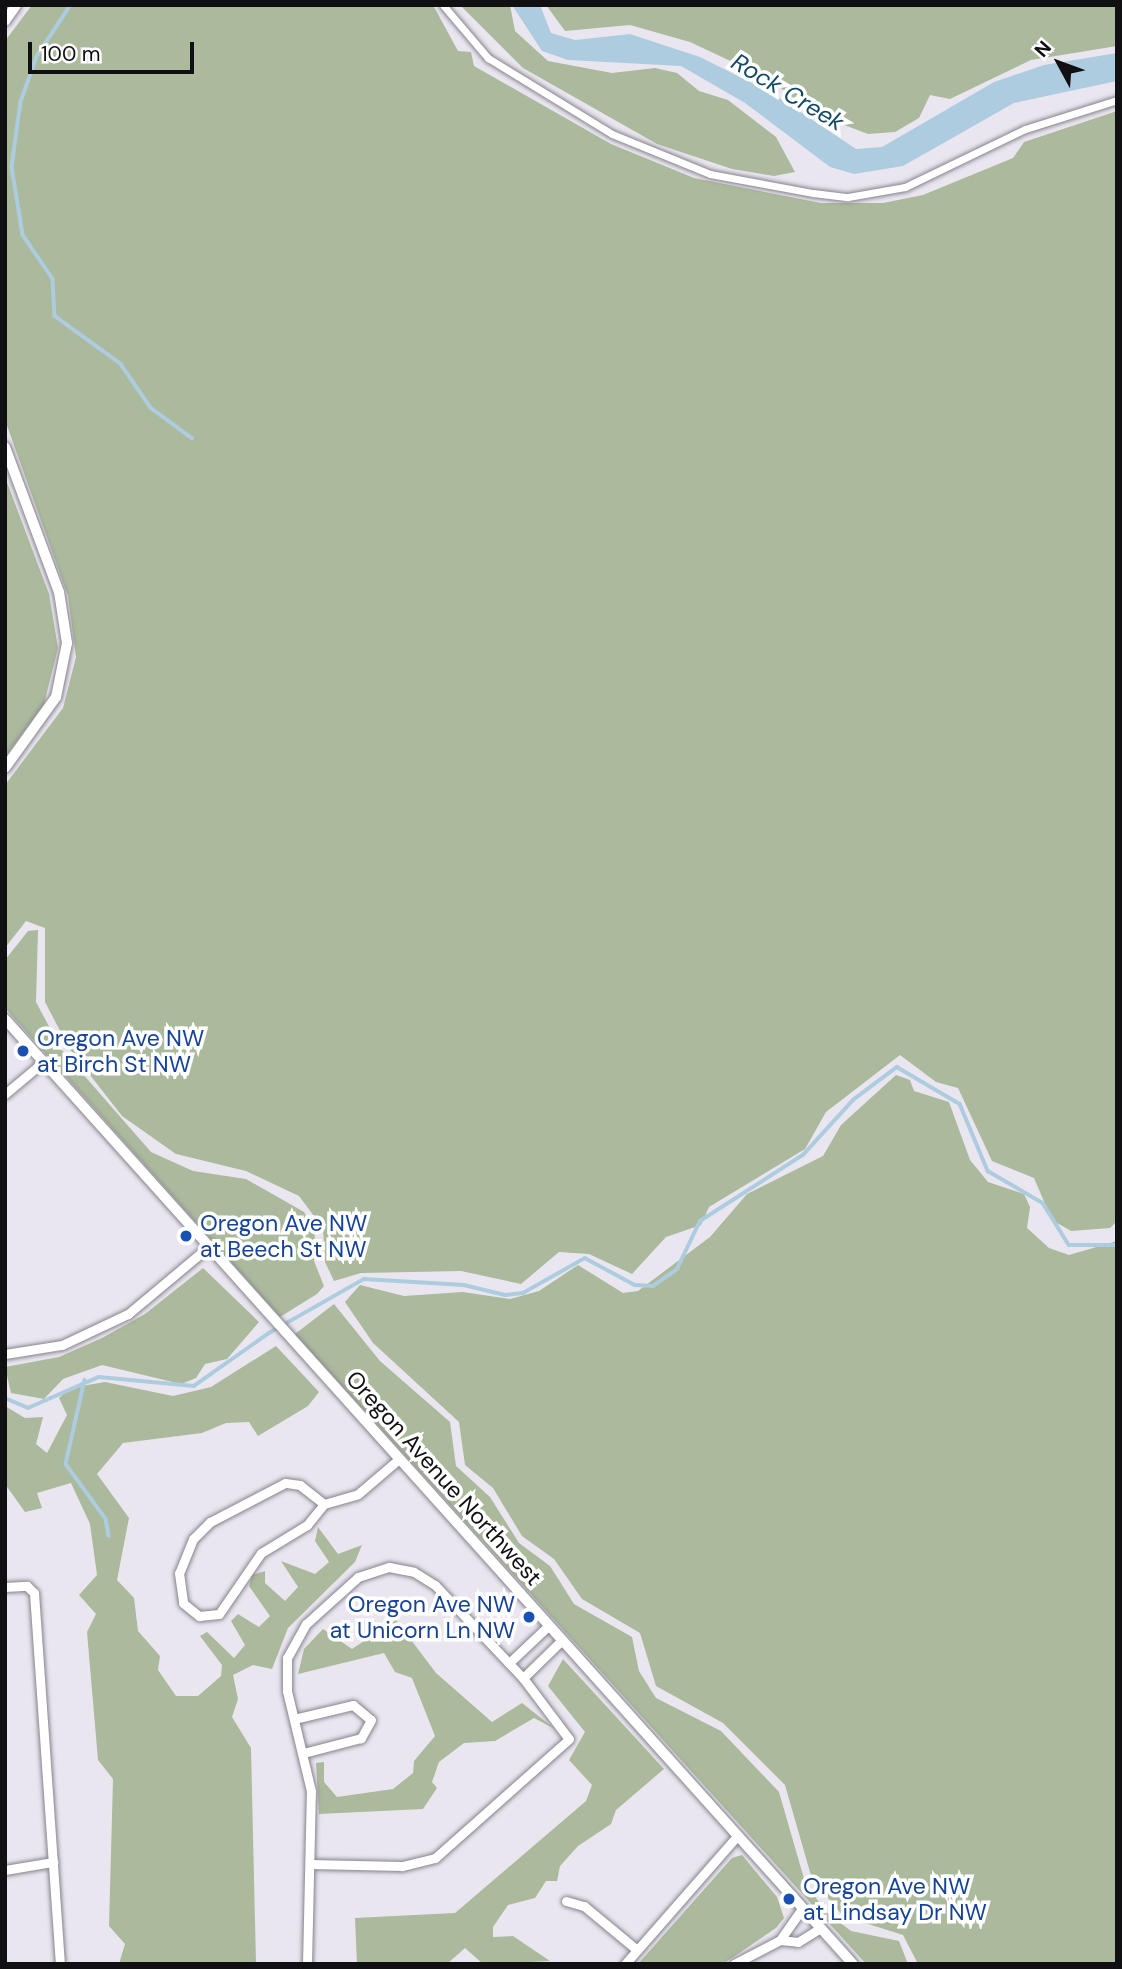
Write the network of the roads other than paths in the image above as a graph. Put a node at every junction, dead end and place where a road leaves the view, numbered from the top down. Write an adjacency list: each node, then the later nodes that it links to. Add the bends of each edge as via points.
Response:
1 (16, 5): 3 (street)
2 (443, 5): 4 (street, via 488,58 612,134 710,174 813,194 848,197 905,187 1037,124)
3 (5, 21)
4 (1117, 100)
5 (5, 447): 6 (street, via 59,592 67,643 56,697)
6 (5, 768)
7 (5, 1019): 8 (street, Oregon Avenue Northwest)
8 (43, 1062): 9 (street); 10 (street, Oregon Avenue Northwest)
9 (5, 1094)
10 (207, 1248): 11 (street, via 120,1318 62,1345); 12 (street, Oregon Avenue Northwest)
11 (5, 1354)
12 (399, 1459): 13 (street, via 350,1498); 15 (street, Oregon Avenue Northwest)
13 (324, 1504): 13 (street, via 307,1525 256,1558 222,1612 203,1618 183,1603 179,1573 193,1539 210,1522 285,1483 300,1485)
14 (5, 1587): 22 (street, via 32,1587)
15 (549, 1625): 16 (street, Oregon Avenue Northwest); 17 (street)
16 (562, 1640): 18 (street); 21 (street, Oregon Avenue Northwest)
17 (509, 1663): 18 (street); 19 (street, via 426,1578 401,1568 372,1570 354,1580 295,1640 285,1672)
18 (523, 1678): 23 (street, via 566,1727 568,1743 459,1843 415,1864)
19 (294, 1719): 20 (street); 20 (street, via 353,1705 372,1720 361,1738)
20 (303, 1753): 23 (street, via 311,1791)
21 (737, 1836): 26 (street, Oregon Avenue Northwest); 29 (street)
22 (53, 1862): 24 (street); 30 (street)
23 (310, 1864): 31 (street)
24 (5, 1870)
25 (566, 1901): 29 (street, via 584,1906)
26 (802, 1908): 27 (street, Oregon Avenue Northwest); 28 (street)
27 (820, 1928): 28 (street, via 798,1942); 34 (street, Oregon Avenue Northwest)
28 (780, 1940): 33 (street)
29 (637, 1950): 32 (street)
30 (60, 1964)
31 (307, 1964)
32 (625, 1964)
33 (734, 1964)
34 (853, 1964)

